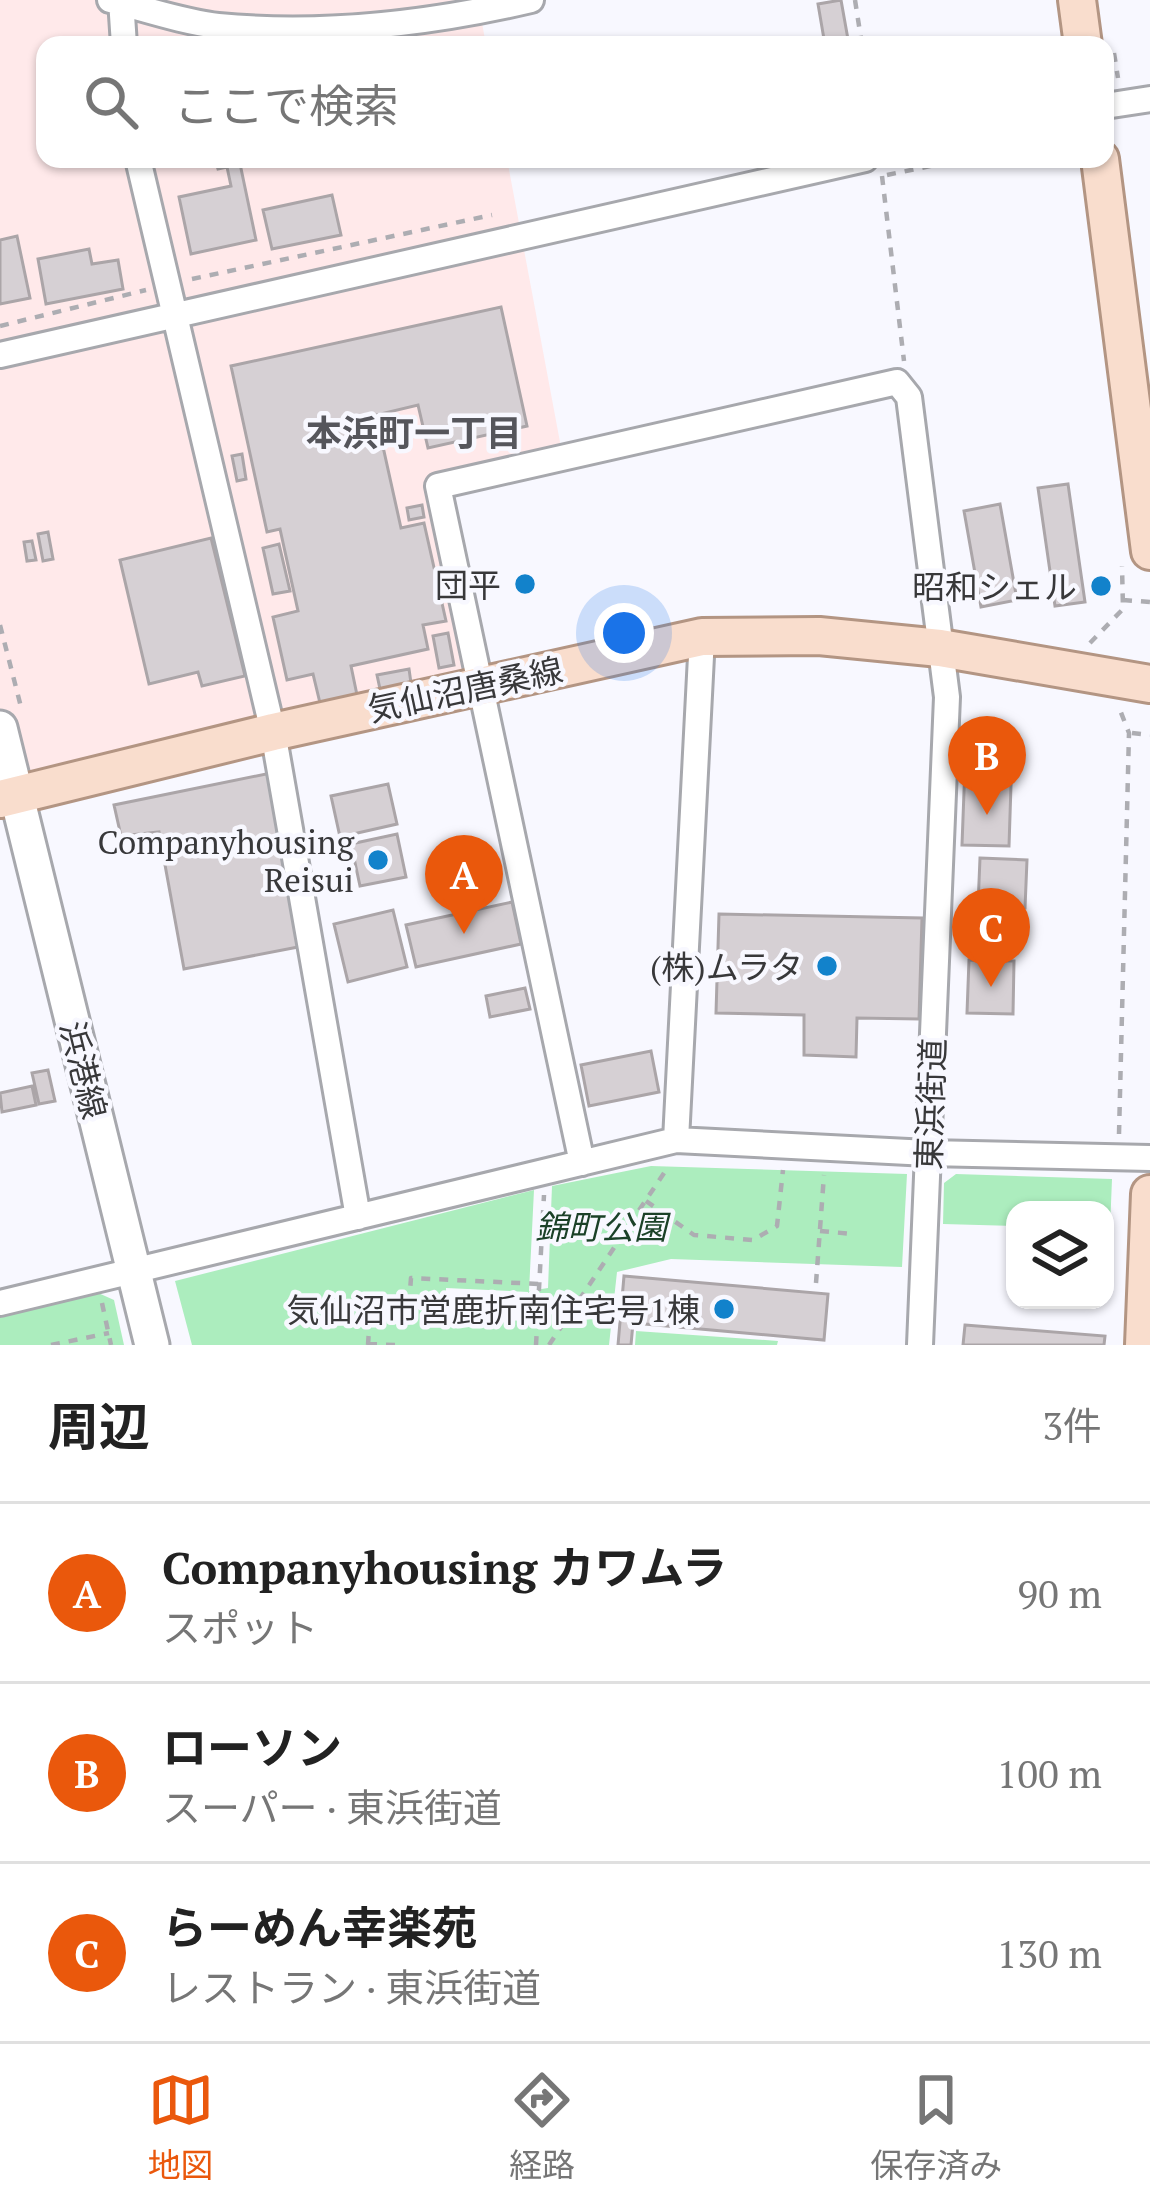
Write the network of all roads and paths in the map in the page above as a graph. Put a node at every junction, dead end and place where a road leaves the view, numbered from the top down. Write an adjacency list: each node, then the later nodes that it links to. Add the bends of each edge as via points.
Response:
1 (531, 0): 4 (street, via 445,20 334,30 215,26)
2 (855, 0): 6 (path)
3 (1077, 0): 7 (main road)
4 (118, 1): 5 (street)
5 (123, 36)
6 (861, 36)
7 (1082, 36)
8 (1150, 99): 9 (street)
9 (1114, 105)
10 (140, 168): 15 (street)
11 (868, 168): 16 (street)
12 (873, 168): 19 (path)
13 (1101, 168): 20 (main road)
14 (493, 215): 15 (path)
15 (167, 284): 16 (street); 17 (path)
16 (175, 315): 18 (street); 30 (street)
17 (0, 326)
18 (0, 355)
19 (909, 397): 25 (street, 東浜街道); 27 (street, via 897,382 438,486)
20 (1150, 551)
21 (1123, 601): 22 (path)
22 (1150, 602)
23 (0, 625): 29 (path)
24 (703, 637): 25 (main road, 気仙沼唐桑線, via 819,636); 27 (main road, 気仙沼唐桑線); 34 (street)
25 (940, 648): 26 (main road, 気仙沼唐桑線); 35 (street, 東浜街道, via 947,697)
26 (1150, 684)
27 (481, 686): 30 (main road, 気仙沼唐桑線); 38 (street)
28 (1108, 699): 31 (path)
29 (12, 725): 33 (street, 浜港線)
30 (273, 731): 33 (main road, 気仙沼唐桑線); 44 (street)
31 (1129, 733): 32 (path); 37 (path)
32 (1150, 735)
33 (8, 797): 47 (street, 浜港線)
34 (676, 1140): 35 (street); 38 (street); 43 (path, via 674,1160)
35 (928, 1154): 37 (street); 60 (street, 東浜街道)
36 (1150, 1158): 37 (street)
37 (1118, 1159)
38 (583, 1163): 40 (street)
39 (783, 1170): 43 (path, via 777,1226 753,1240 694,1235)
40 (546, 1172): 44 (street); 49 (path)
41 (825, 1172): 45 (path)
42 (1150, 1193): 61 (main road)
43 (646, 1202): 59 (path)
44 (358, 1217): 47 (street)
45 (820, 1232): 46 (path); 48 (path)
46 (853, 1234)
47 (134, 1271): 51 (street); 56 (street, 浜港線)
48 (816, 1283)
49 (539, 1284): 53 (path, via 411,1279 409,1304 370,1315); 58 (path)
50 (100, 1291): 52 (path)
51 (0, 1303)
52 (109, 1333): 54 (path); 55 (path)
53 (368, 1344): 57 (path)
54 (51, 1345)
55 (111, 1345)
56 (152, 1345)
57 (395, 1345)
58 (536, 1345)
59 (549, 1345)
60 (920, 1345)
61 (1144, 1345)

